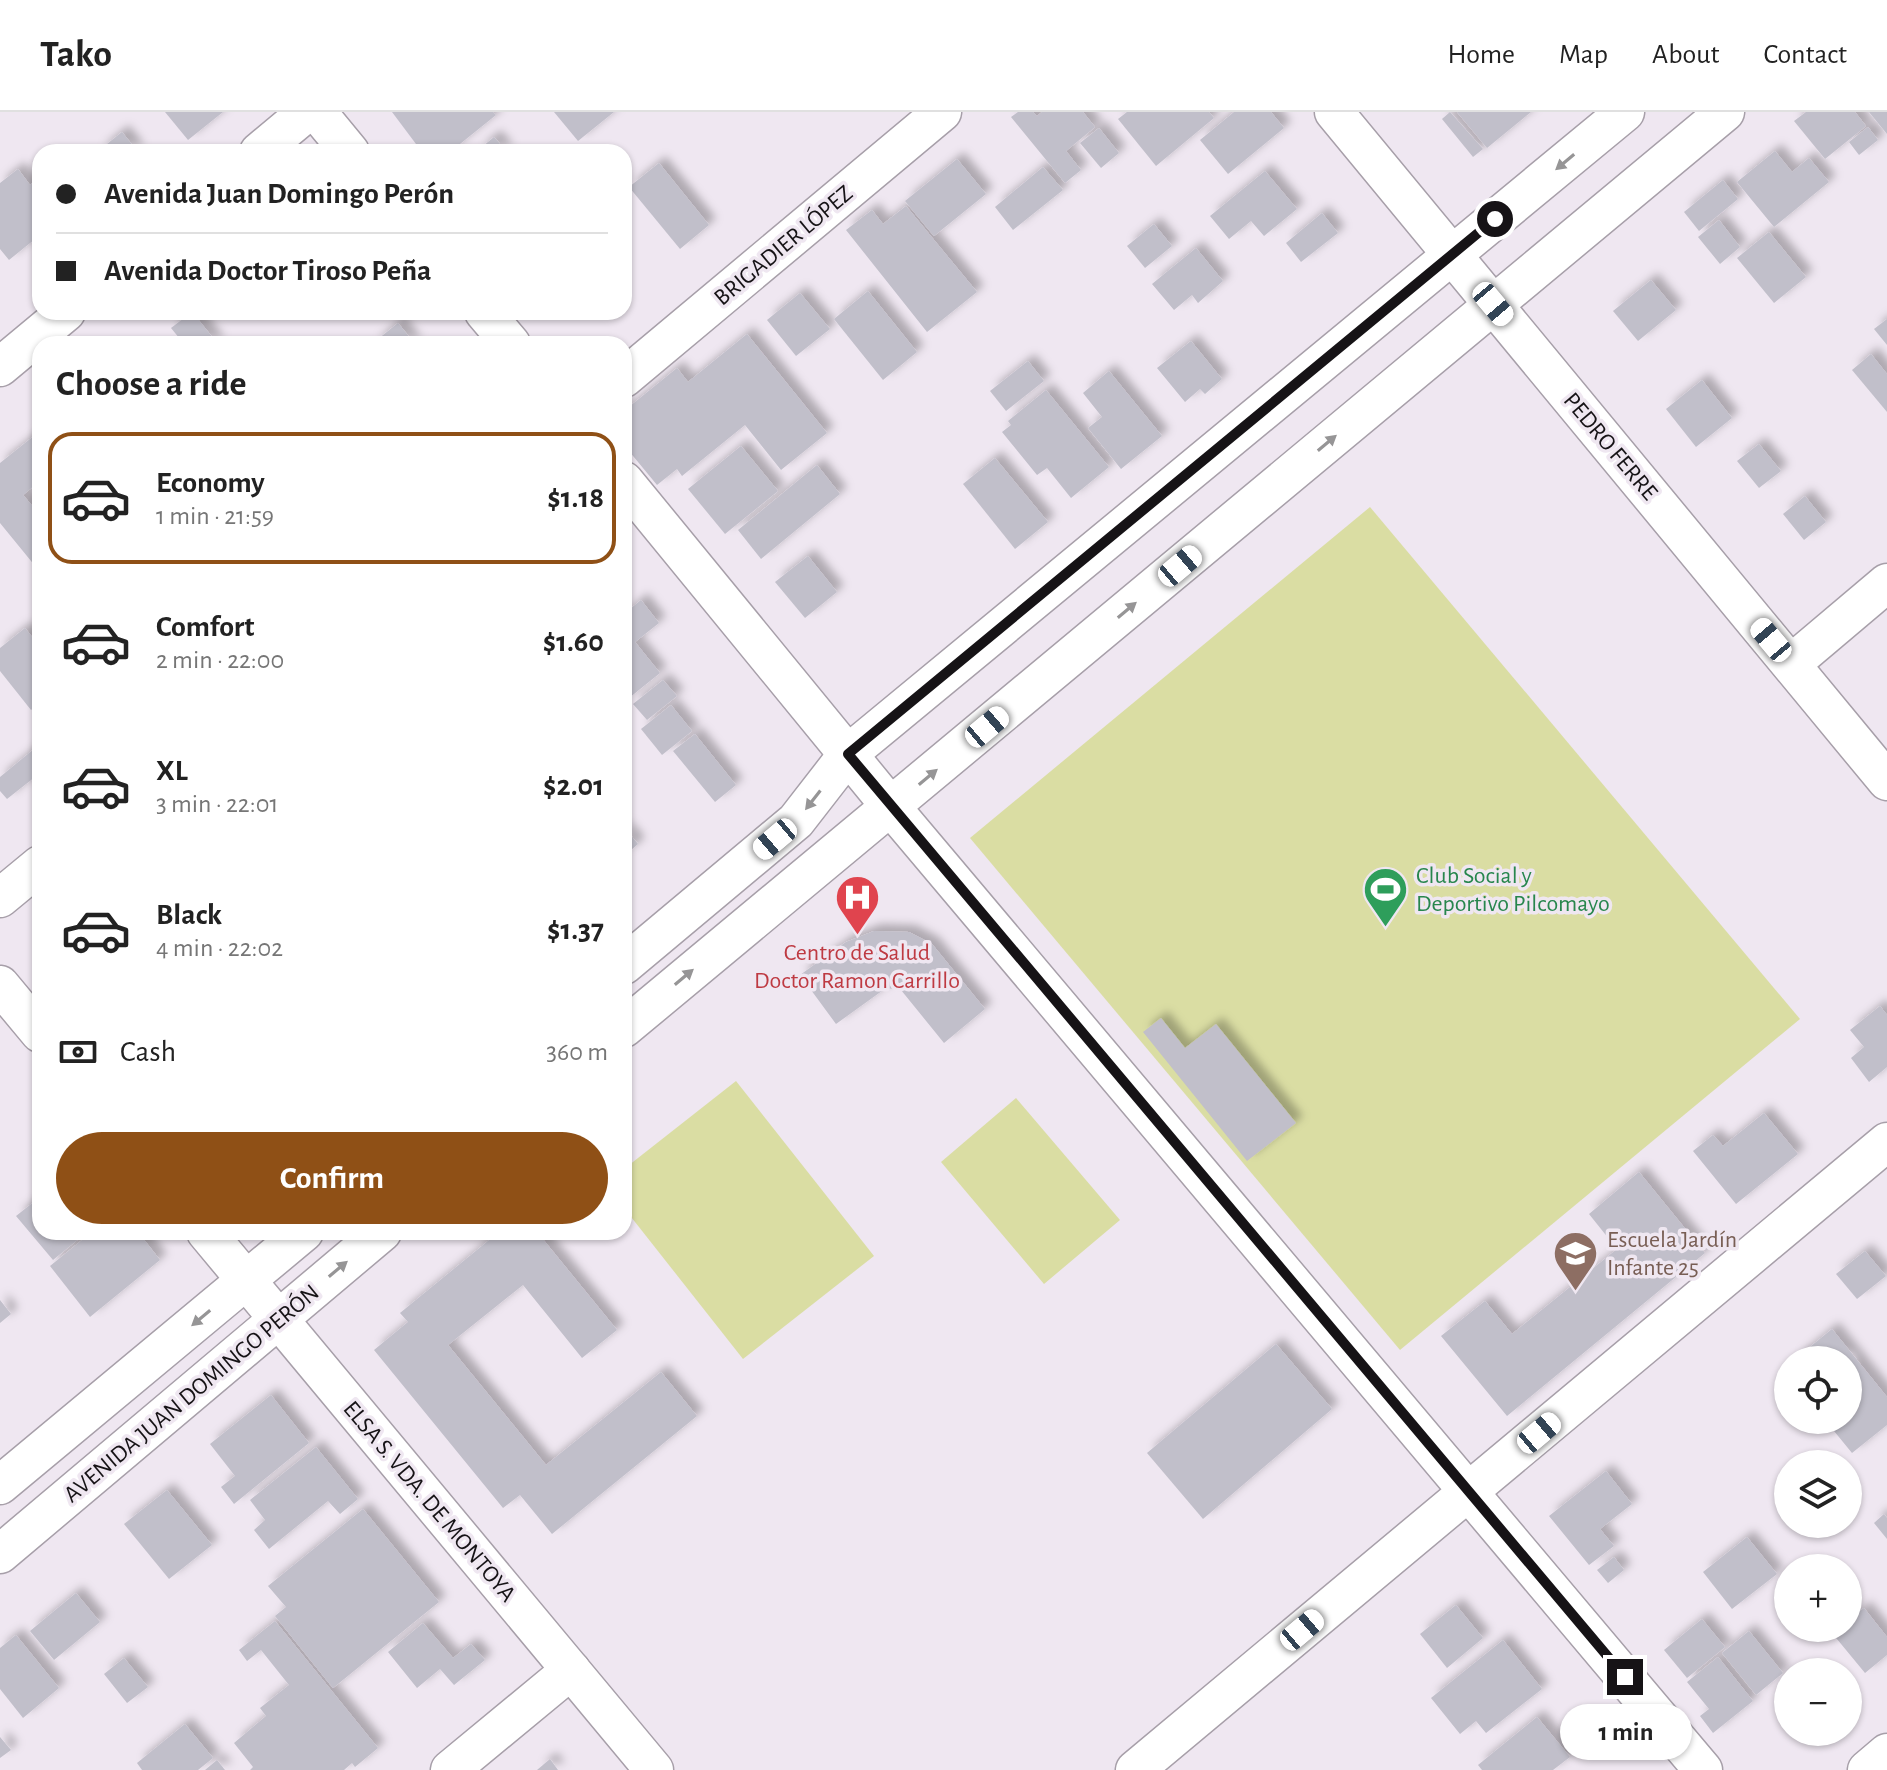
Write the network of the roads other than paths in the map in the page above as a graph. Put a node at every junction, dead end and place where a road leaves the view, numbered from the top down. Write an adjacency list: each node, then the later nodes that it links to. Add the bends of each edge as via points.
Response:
1 (307, 112): 7 (street)
2 (317, 112): 8 (street)
3 (942, 112): 17 (street, BRIGADIER LÓPEZ)
4 (1334, 112): 9 (street, PEDRO FERRE)
5 (1625, 112): 9 (street, one-way to 9)
6 (1725, 112): 10 (street)
7 (269, 144)
8 (343, 144)
9 (1452, 255): 10 (street, PEDRO FERRE); 21 (street)
10 (1493, 304): 20 (street, PEDRO FERRE); 23 (street, one-way to 10)
11 (56, 320): 13 (street)
12 (491, 320): 14 (street)
13 (37, 336)
14 (504, 336)
15 (32, 340): 16 (street)
16 (0, 367)
17 (632, 371)
18 (632, 491): 21 (street)
19 (1887, 583): 20 (street)
20 (1791, 664): 22 (street, PEDRO FERRE)
21 (848, 754): 23 (street); 26 (street, one-way to 26, via 796,821)
22 (1887, 781)
23 (891, 807): 28 (street, one-way to 23); 37 (street)
24 (32, 872): 25 (street)
25 (0, 898)
26 (632, 958)
27 (0, 985): 29 (street)
28 (632, 1021)
29 (32, 1023)
30 (1887, 1142): 37 (street)
31 (213, 1240): 34 (street, ELSA S. VDA. DE MONTOYA)
32 (294, 1240): 34 (street)
33 (373, 1240): 35 (street, AVENIDA JUAN DOMINGO PERÓN, one-way to 33)
34 (246, 1280): 35 (street, ELSA S. VDA. DE MONTOYA); 36 (street, one-way to 36)
35 (279, 1319): 38 (street, AVENIDA JUAN DOMINGO PERÓN); 39 (street, ELSA S. VDA. DE MONTOYA)
36 (0, 1485)
37 (1469, 1491): 43 (street); 44 (street)
38 (0, 1554)
39 (571, 1670): 41 (street); 42 (street, ELSA S. VDA. DE MONTOYA)
40 (1887, 1753): 45 (street)
41 (450, 1770)
42 (654, 1770)
43 (1135, 1770)
44 (1703, 1770)
45 (1867, 1770)

